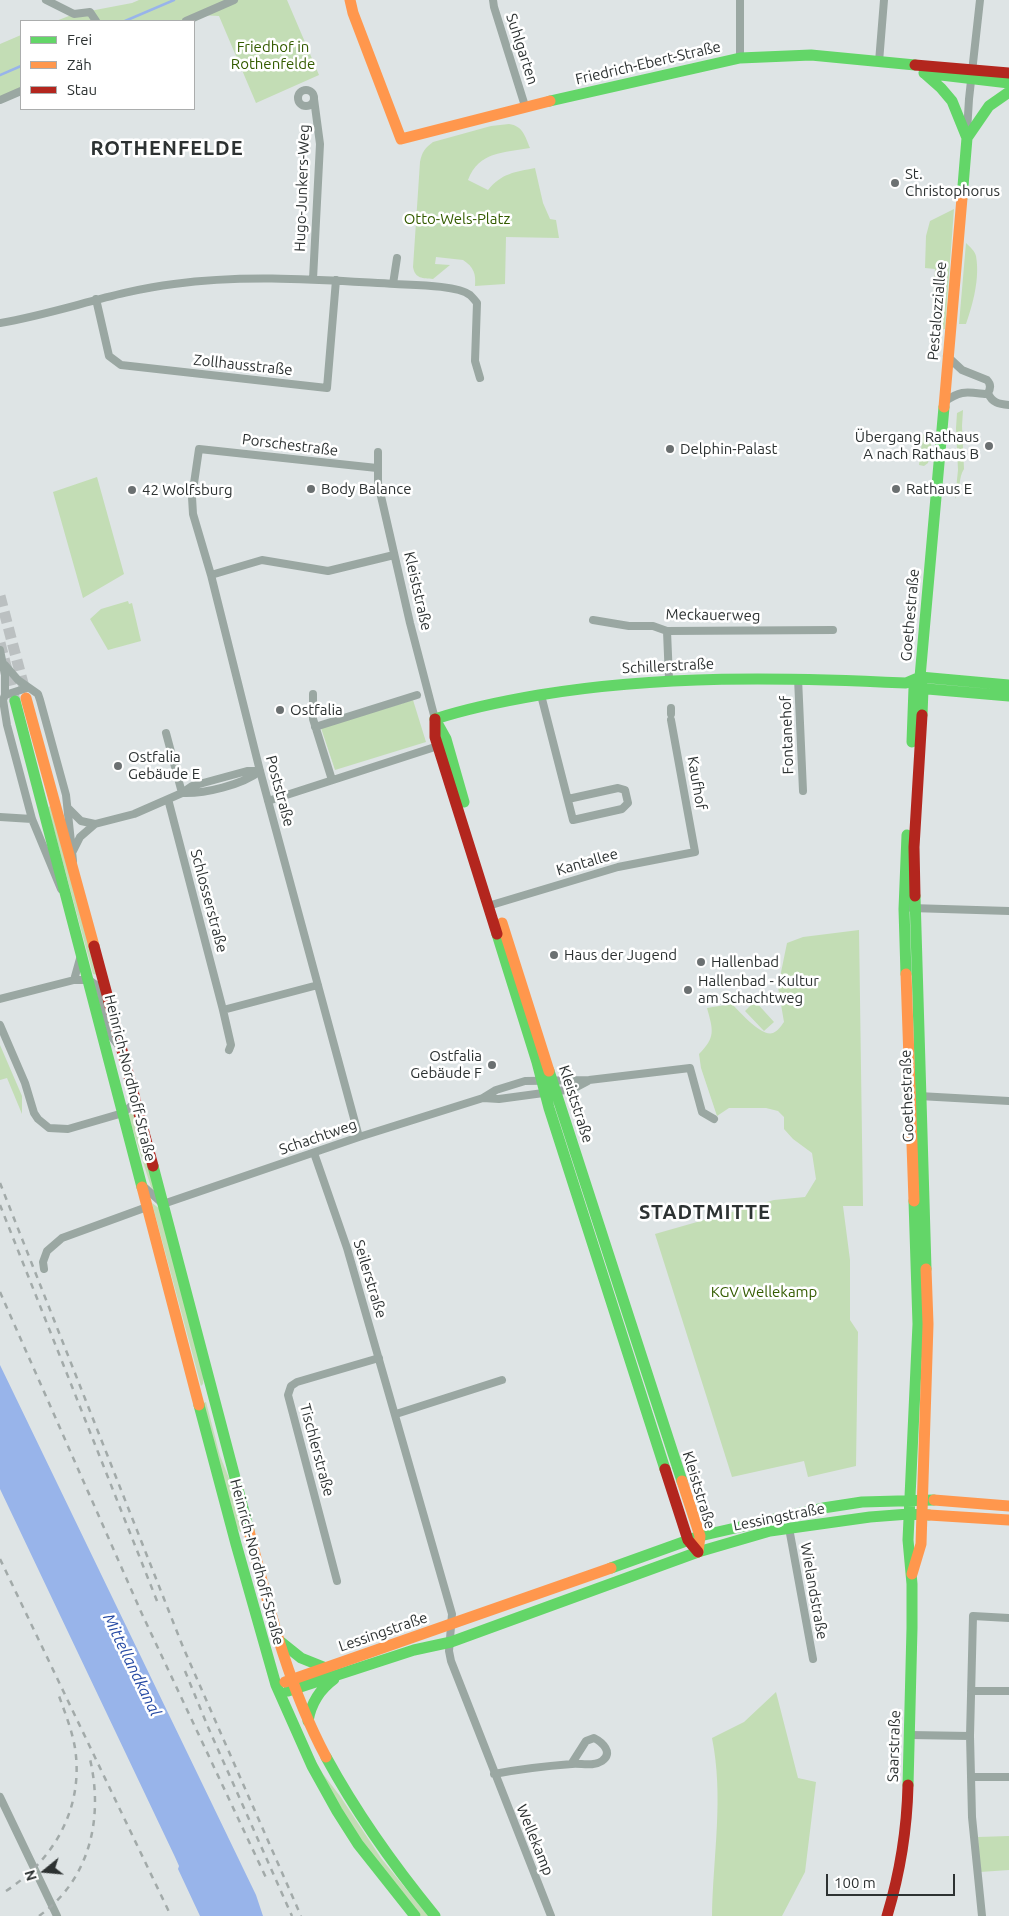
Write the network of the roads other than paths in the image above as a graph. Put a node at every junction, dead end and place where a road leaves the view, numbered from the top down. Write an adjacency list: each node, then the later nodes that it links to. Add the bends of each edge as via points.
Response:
1 (234, 0): 11 (street)
2 (345, 0): 9 (street)
3 (350, 0): 9 (street)
4 (493, 0): 23 (street, Suhlgarten)
5 (740, 0): 12 (street)
6 (884, 0): 13 (street)
7 (980, 0): 17 (street, Pestalozziallee)
8 (49, 1): 10 (street, via 74,14 90,12)
9 (353, 13): 23 (street, Friedrich-Ebert-Straße, via 401,139)
10 (95, 20)
11 (188, 20)
12 (740, 58): 13 (street, Friedrich-Ebert-Straße, via 783,55); 23 (street, Friedrich-Ebert-Straße)
13 (879, 62): 14 (street, Friedrich-Ebert-Straße)
14 (907, 66): 15 (street, Friedrich-Ebert-Straße); 17 (street, Friedrich-Ebert-Straße, via 920,64)
15 (924, 73): 17 (street, Friedrich-Ebert-Straße); 24 (street, via 954,102)
16 (1009, 73): 17 (street, Friedrich-Ebert-Straße)
17 (971, 74): 18 (street, Friedrich-Ebert-Straße); 24 (street, Pestalozziallee)
18 (1009, 84)
19 (20, 91): 22 (street)
20 (1009, 92): 24 (street, via 994,100 983,112)
21 (314, 99): 26 (street, Hugo-Junkers-Weg, via 320,144)
22 (0, 100)
23 (526, 106)
24 (967, 138): 31 (street, Pestalozziallee)
25 (397, 258): 28 (street)
26 (313, 279): 27 (street); 29 (street, via 175,284)
27 (336, 280): 28 (street); 29 (street, Zollhausstraße, via 327,388 121,365 109,356)
28 (393, 284): 32 (street, via 432,286 470,295 477,303 474,361)
29 (96, 299): 30 (street)
30 (0, 322)
31 (947, 356): 33 (street, via 962,370 987,380 991,388); 34 (street, Pestalozziallee)
32 (480, 378)
33 (988, 393): 34 (street, via 964,392); 35 (street, via 997,404)
34 (944, 402): 40 (street, Pestalozziallee)
35 (1009, 405)
36 (199, 449): 38 (street, Porschestraße); 41 (street, Poststraße, via 192,497 193,514)
37 (378, 452): 38 (street, Kleiststraße)
38 (377, 468): 39 (street, Kleiststraße)
39 (394, 555): 41 (street, via 328,571 262,560); 57 (street, Kleiststraße)
40 (930, 555): 49 (street, Goethestraße)
41 (211, 575): 61 (street, Poststraße)
42 (593, 620): 44 (street, Meckauerweg, via 652,626)
43 (833, 630): 44 (street, Meckauerweg)
44 (667, 631): 48 (street)
45 (0, 650): 46 (street, Heinrich-Nordhoff-Straße)
46 (4, 663): 52 (street, Heinrich-Nordhoff-Straße); 52 (street, Heinrich-Nordhoff-Straße)
47 (798, 678): 48 (street, Schillerstraße); 49 (street, Schillerstraße); 63 (street, Fontanehof)
48 (669, 679): 54 (street, Schillerstraße)
49 (916, 684): 50 (street, Schillerstraße); 55 (street, Schillerstraße); 77 (street, Goethestraße)
50 (1009, 685)
51 (313, 694): 58 (street)
52 (17, 695): 68 (street, Heinrich-Nordhoff-Straße, via 34,690 40,700); 70 (street, Heinrich-Nordhoff-Straße, via 2,700); 74 (street, Heinrich-Nordhoff-Straße); 75 (street, Heinrich-Nordhoff-Straße)
53 (416, 695): 58 (street)
54 (542, 695): 57 (street, Schillerstraße); 66 (street)
55 (1009, 696)
56 (671, 714): 73 (street, Kaufhof)
57 (435, 719): 60 (street, Kleiststraße); 76 (street, Kleiststraße, via 446,740)
58 (316, 727): 62 (street)
59 (166, 733): 64 (street)
60 (438, 746): 62 (street); 76 (street, Kleiststraße)
61 (260, 772): 64 (street, via 247,771 192,786); 67 (street, Poststraße)
62 (332, 780): 67 (street)
63 (802, 791)
64 (182, 793): 65 (street)
65 (168, 799): 71 (street, via 134,814); 84 (street, Schlosserstraße)
66 (568, 799): 66 (street, via 573,820 622,809 628,803 625,790 618,788)
67 (268, 801): 82 (street, Poststraße)
68 (67, 807): 71 (street, via 81,821); 72 (street, Heinrich-Nordhoff-Straße)
69 (0, 816): 70 (street)
70 (32, 819): 75 (street, Heinrich-Nordhoff-Straße, via 58,884)
71 (95, 824): 72 (street, via 80,837)
72 (73, 851): 74 (street, Heinrich-Nordhoff-Straße)
73 (695, 852): 76 (street, Kantallee, via 618,867)
74 (74, 876): 87 (street, Heinrich-Nordhoff-Straße)
75 (68, 899): 79 (street, Heinrich-Nordhoff-Straße)
76 (492, 905): 89 (street, Kleiststraße)
77 (910, 908): 78 (street); 90 (street, Goethestraße)
78 (1009, 911)
79 (82, 953): 80 (street); 81 (street, Heinrich-Nordhoff-Straße)
80 (74, 980): 81 (street, Heinrich-Nordhoff-Straße); 83 (street, Heinrich-Nordhoff-Straße)
81 (89, 980): 87 (street, Heinrich-Nordhoff-Straße, via 99,987 112,1038); 94 (street, Heinrich-Nordhoff-Straße)
82 (318, 985): 84 (street); 96 (street, Poststraße)
83 (0, 1000)
84 (223, 1010): 86 (street, Schlosserstraße, via 232,1044)
85 (0, 1025): 94 (street, via 34,1113 49,1128 68,1130)
86 (230, 1050)
87 (123, 1053): 92 (street, Heinrich-Nordhoff-Straße)
88 (590, 1080): 89 (street, Schachtweg); 89 (street, Schachtweg, via 574,1089); 95 (street, Schachtweg, via 690,1068 702,1112)
89 (549, 1086): 91 (street, Schachtweg, via 499,1099); 91 (street, Schachtweg, via 525,1081 496,1090); 112 (street, Kleiststraße); 113 (street, Kleiststraße)
90 (916, 1096): 93 (street); 105 (street, Goethestraße, via 918,1324); 106 (street, Goethestraße, via 928,1324)
91 (483, 1098): 96 (street, Schachtweg)
92 (136, 1102): 94 (street); 99 (street, Heinrich-Nordhoff-Straße)
93 (1009, 1102)
94 (123, 1113): 98 (street, Heinrich-Nordhoff-Straße)
95 (714, 1119)
96 (359, 1137): 97 (street, Schachtweg)
97 (314, 1153): 99 (street, Schachtweg); 102 (street, Seilerstraße, via 347,1248)
98 (141, 1184): 99 (street, Heinrich-Nordhoff-Straße); 100 (street, Heinrich-Nordhoff-Straße)
99 (163, 1204): 119 (street, Heinrich-Nordhoff-Straße)
100 (147, 1207): 101 (street, via 62,1238 47,1251); 125 (street, Heinrich-Nordhoff-Straße)
101 (44, 1269)
102 (379, 1358): 104 (street, Seilerstraße); 116 (street, Tischlerstraße, via 297,1382 291,1386 288,1395)
103 (502, 1380): 104 (street)
104 (396, 1414): 118 (street, Seilerstraße, via 452,1614)
105 (909, 1499): 106 (street, Lessingstraße); 108 (street, Saarstraße); 112 (street, Lessingstraße, via 823,1508)
106 (923, 1500): 107 (street, Lessingstraße); 109 (street, Goethestraße)
107 (1009, 1506)
108 (909, 1514): 109 (street, Lessingstraße); 111 (street, Lessingstraße); 115 (street, Saarstraße)
109 (922, 1515): 110 (street, Lessingstraße); 115 (street, Saarstraße, via 921,1544)
110 (1009, 1520)
111 (789, 1528): 114 (street, Lessingstraße); 121 (street, Wielandstraße)
112 (700, 1536): 113 (street, Lessingstraße); 114 (street, Kleiststraße)
113 (688, 1540): 114 (street, Kleiststraße); 118 (street, Lessingstraße)
114 (698, 1552): 120 (street, Lessingstraße)
115 (912, 1574): 129 (street, Saarstraße)
116 (337, 1581)
117 (1009, 1618): 126 (street, via 973,1616)
118 (451, 1626): 120 (street, Lessingstraße); 122 (street, Lessingstraße)
119 (276, 1637): 122 (street, Lessingstraße, via 290,1653); 124 (street, Heinrich-Nordhoff-Straße)
120 (451, 1642): 123 (street, Lessingstraße); 132 (street, Wellekamp, via 451,1661)
121 (813, 1658)
122 (326, 1668): 124 (street, Lessingstraße)
123 (339, 1674): 124 (street, Lessingstraße); 128 (street, Lessingstraße, via 312,1702)
124 (292, 1684): 125 (street, Lessingstraße); 128 (street, Heinrich-Nordhoff-Straße)
125 (277, 1690): 137 (street, Heinrich-Nordhoff-Straße, via 337,1811 358,1844)
126 (971, 1691): 127 (street); 130 (street)
127 (1009, 1691)
128 (308, 1722): 138 (street, Heinrich-Nordhoff-Straße, via 357,1814 400,1876)
129 (910, 1734): 130 (street); 140 (street, Saarstraße, via 905,1836)
130 (970, 1736): 133 (street)
131 (572, 1763): 131 (street, via 584,1765 603,1761 607,1755 606,1747 594,1738 586,1741); 132 (street)
132 (494, 1774): 139 (street, Wellekamp)
133 (972, 1777): 134 (street); 141 (street, via 972,1816)
134 (1009, 1777)
135 (0, 1797): 136 (street)
136 (57, 1916)
137 (415, 1916)
138 (435, 1916)
139 (550, 1916)
140 (887, 1916)
141 (982, 1916)

